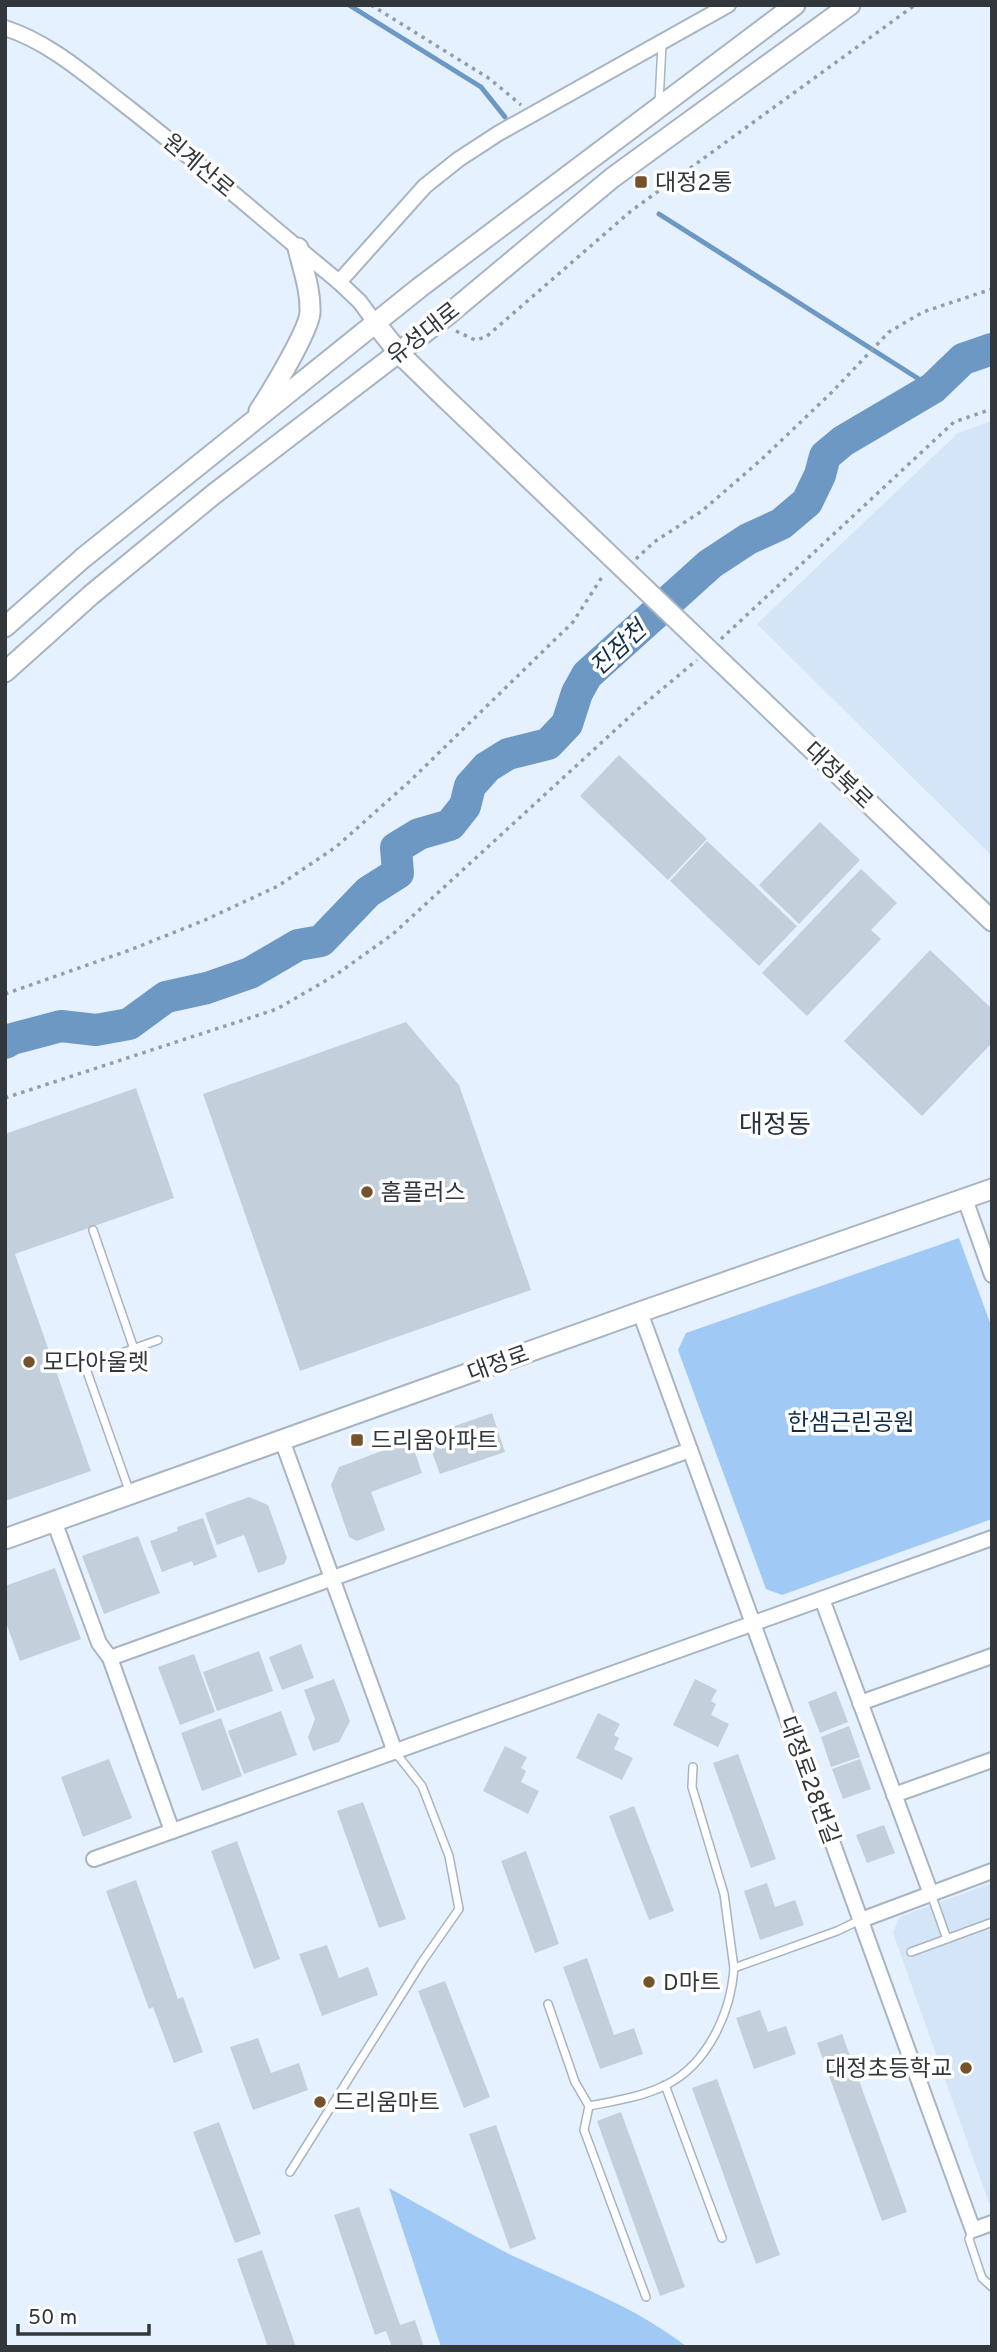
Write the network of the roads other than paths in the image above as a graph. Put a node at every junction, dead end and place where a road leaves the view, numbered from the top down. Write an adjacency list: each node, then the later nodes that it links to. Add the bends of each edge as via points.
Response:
1 (795, 5): 6 (street, 유성대로)
2 (850, 5): 10 (street, 유성대로, via 612,178)
3 (722, 6): 5 (street)
4 (5, 28): 7 (street, 원계산로, via 22,33 67,61 177,145)
5 (662, 43): 6 (lane); 8 (street, via 459,159 425,186)
6 (659, 108): 9 (street, 유성대로)
7 (298, 248): 8 (street, 원계산로); 11 (street, via 310,317 271,394)
8 (339, 282): 9 (street, 원계산로)
9 (376, 324): 10 (street); 11 (street, 유성대로)
10 (399, 353): 13 (street, 유성대로, via 214,494); 14 (street, 대정북로)
11 (247, 428): 12 (street, 유성대로, via 83,558)
12 (5, 627)
13 (5, 672)
14 (992, 921)
15 (992, 1189): 16 (street, 대정로)
16 (965, 1199): 18 (street); 19 (street, 대정로)
17 (93, 1230): 21 (lane)
18 (992, 1275)
19 (640, 1312): 22 (street, 대정로); 23 (street, 대정로28번길)
20 (158, 1340): 21 (lane)
21 (134, 1349): 24 (lane, via 85,1366)
22 (282, 1440): 24 (street, 대정로); 28 (street)
23 (690, 1450): 28 (street); 30 (street, 대정로28번길)
24 (130, 1494): 25 (street, 대정로)
25 (54, 1521): 27 (street, 대정로); 32 (street, via 99,1643)
26 (992, 1538): 29 (street)
27 (5, 1539)
28 (332, 1578): 32 (street); 34 (street)
29 (822, 1599): 30 (street); 33 (street)
30 (753, 1623): 34 (street); 42 (street, 대정로28번길)
31 (992, 1656): 33 (street)
32 (110, 1658): 38 (street)
33 (860, 1703): 37 (street)
34 (395, 1752): 38 (street); 50 (lane, via 422,1786 449,1856 459,1909)
35 (992, 1760): 37 (street)
36 (693, 1767): 46 (lane, via 692,1787 724,1894)
37 (894, 1795): 41 (street)
38 (172, 1831): 39 (street)
39 (94, 1859)
40 (992, 1871): 41 (street)
41 (931, 1894): 42 (street); 44 (lane)
42 (861, 1920): 46 (lane); 52 (street, 대정로28번길)
43 (990, 1923): 44 (lane)
44 (947, 1939): 45 (lane)
45 (911, 1952)
46 (734, 1968): 48 (lane, via 728,2006 707,2047 691,2067)
47 (548, 2004): 49 (lane, via 575,2082)
48 (665, 2085): 49 (lane); 53 (lane)
49 (589, 2106): 55 (lane, via 584,2130)
50 (290, 2172)
51 (992, 2223): 52 (street)
52 (973, 2230): 54 (lane, via 969,2239 977,2265)
53 (722, 2238)
54 (992, 2287)
55 (646, 2297)

